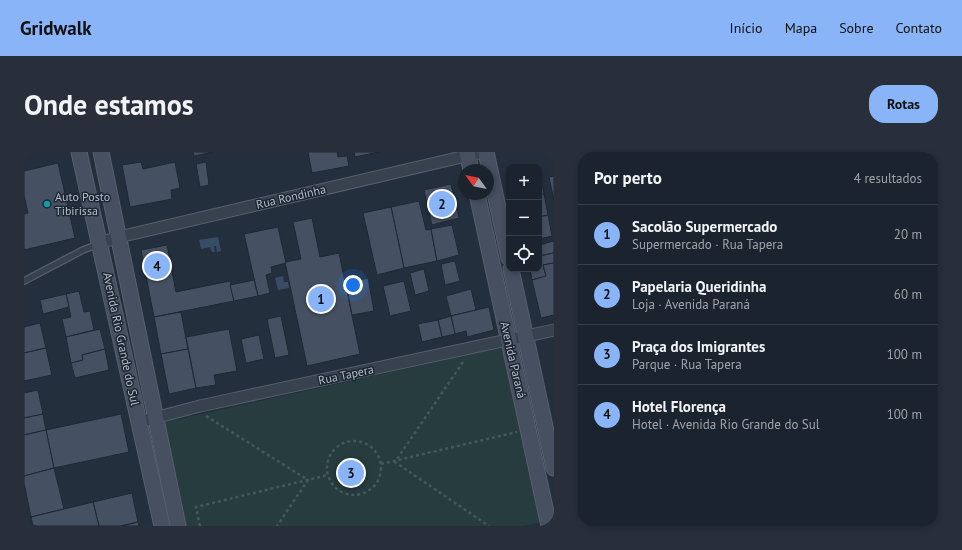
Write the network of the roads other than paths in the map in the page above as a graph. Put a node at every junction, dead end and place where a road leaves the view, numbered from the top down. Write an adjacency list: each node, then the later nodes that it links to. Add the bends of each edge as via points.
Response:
1 (79, 152): 9 (street, Avenida Rio Grande do Sul)
2 (101, 152): 8 (street, Avenida Rio Grande do Sul)
3 (483, 152): 5 (street, Rua Rondinha)
4 (486, 152): 10 (street)
5 (468, 154): 6 (street); 8 (street, Rua Rondinha)
6 (470, 164)
7 (477, 200): 15 (street, Avenida Paraná)
8 (119, 238): 9 (street, Rua Rondinha); 16 (street, Avenida Rio Grande do Sul)
9 (100, 243): 12 (lane); 17 (street, Avenida Rio Grande do Sul)
10 (506, 244)
11 (512, 272): 14 (street, Avenida Paraná)
12 (24, 281)
13 (554, 330): 14 (street, Rua Tapera)
14 (526, 336): 15 (street, Rua Tapera); 18 (street, Avenida Paraná)
15 (508, 340): 16 (street, Rua Tapera); 21 (street, Avenida Paraná)
16 (155, 417): 17 (street, Rua Tapera); 20 (street, Avenida Rio Grande do Sul)
17 (139, 422): 19 (street, Avenida Rio Grande do Sul)
18 (554, 468)
19 (162, 526)
20 (178, 526)
21 (549, 526)

